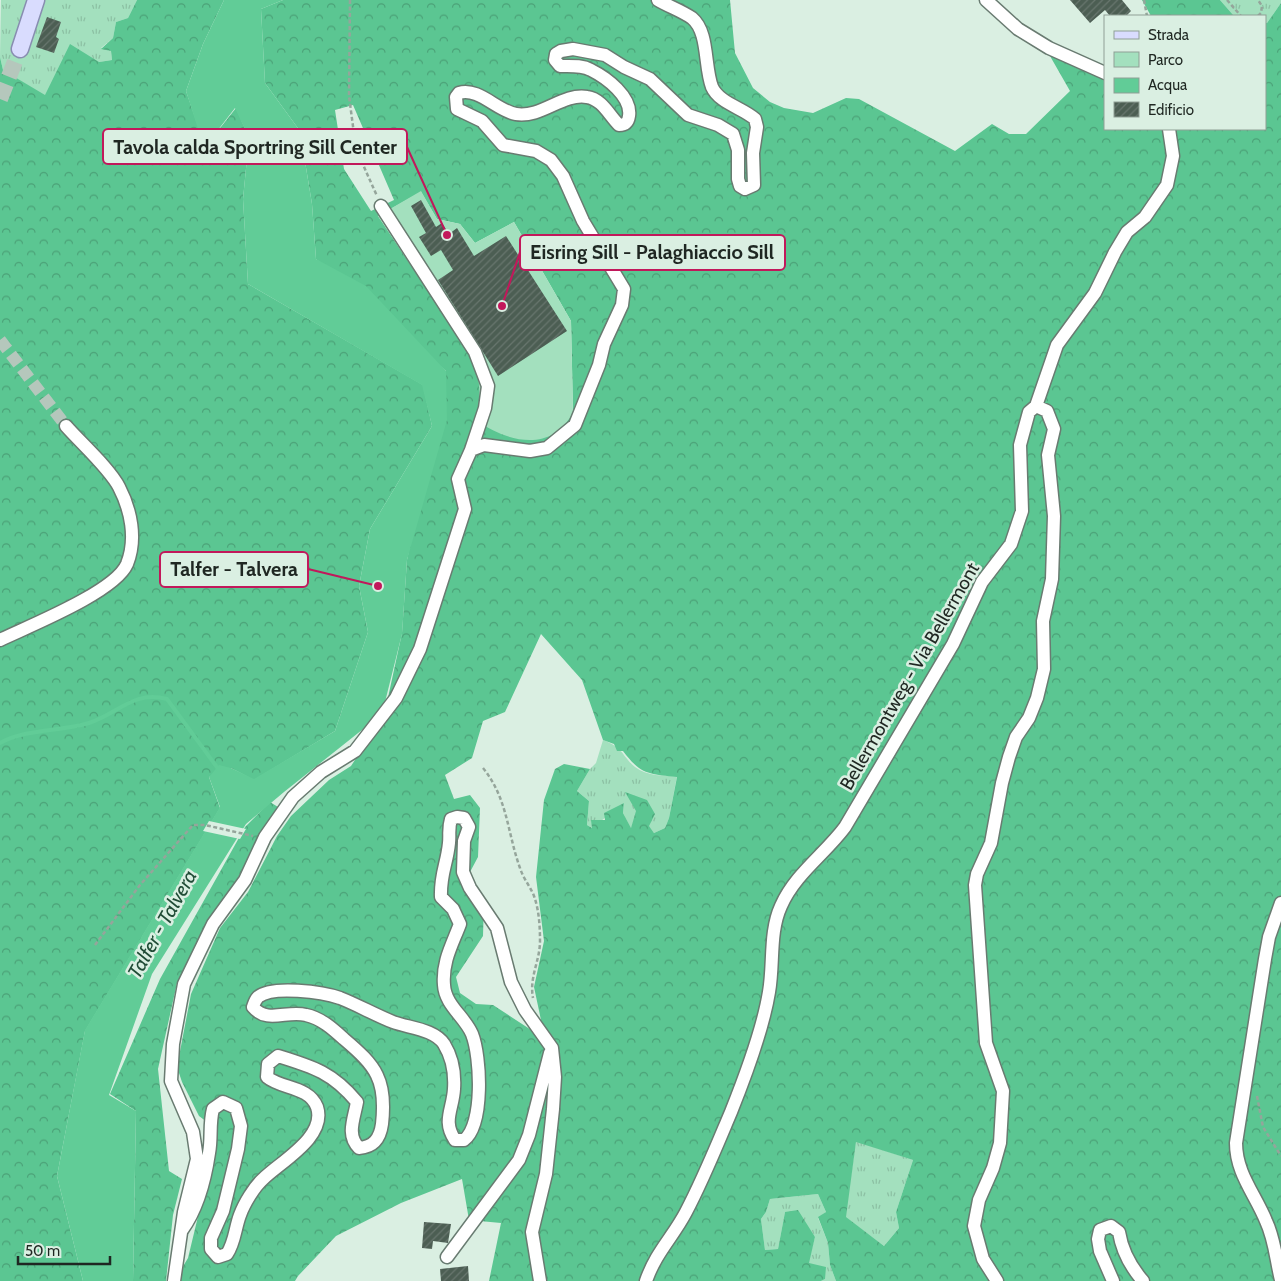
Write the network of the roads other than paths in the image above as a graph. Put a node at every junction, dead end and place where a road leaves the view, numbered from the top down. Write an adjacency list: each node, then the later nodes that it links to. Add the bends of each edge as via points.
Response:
1 (36, 0): 4 (main road)
2 (658, 0): 10 (street, via 699,25 712,86 724,99 755,119 754,185 745,189 740,186 738,150 733,134 688,115 650,79 605,55 573,49 556,54 555,60 560,66 592,70 623,95 629,107 628,121 624,125 618,125 599,102 588,97 569,98 544,110 518,114 472,93 459,93 457,109 482,121 503,144 544,154 558,167 583,221 624,289 622,305 604,344 575,425 547,448 530,451 484,446)
3 (986, 0): 5 (street, via 1018,29 1049,48)
4 (20, 49)
5 (1104, 73)
6 (1169, 130): 8 (street, Bellermontweg - Via Bellermont, via 1173,156 1167,185 1145,217 1127,232 1094,293 1057,345)
7 (381, 206): 10 (street, via 475,352 488,386 485,408)
8 (1036, 406): 20 (street, Bellermontweg - Via Bellermont, via 1029,412 1020,445 1022,511 1010,544 982,582 948,652 845,827 789,890 780,906 763,1019 732,1110 685,1214 651,1266); 21 (street, via 1047,411 1054,429 1048,455 1053,487 1054,564 1043,621 1044,669 1037,698 1011,751 991,842 975,885 986,1043 1003,1092 1000,1143 975,1212 974,1226 983,1259)
9 (66, 426): 11 (street, via 118,486 131,518 132,540 126,566 106,586 81,601)
10 (471, 450): 14 (street, via 458,479 465,509 420,649 396,698 355,751 299,790 264,837 245,880 213,924 184,984 172,1044 171,1081 193,1132 197,1159)
11 (0, 640)
12 (1281, 903): 16 (street, via 1268,944 1255,1015 1237,1126 1236,1155 1241,1174 1266,1221)
13 (552, 1048): 14 (street, via 525,1010 511,982 497,928 463,872 464,841 469,827 464,818 451,819 450,842 441,878 441,898 453,909 460,924 443,967 444,988 453,1008 472,1032 477,1049 476,1119 471,1135 464,1140 455,1140 449,1131 454,1089 452,1060 443,1042 425,1031 375,1015 339,998 310,993 267,992 256,998 253,1008 259,1015 306,1015 327,1024 369,1060 377,1073 383,1098 382,1126 376,1142 370,1147 359,1148 352,1141 351,1132 357,1102 342,1084 323,1071 278,1056 268,1064 267,1077 275,1084 293,1087 308,1095 317,1107 317,1125 306,1144 261,1181 240,1213 233,1244 227,1254 218,1257 211,1249 212,1238 222,1211 241,1126 236,1108 223,1102 213,1109 209,1125 210,1151 195,1212); 15 (street, via 519,1160); 19 (street, via 555,1077 546,1174 532,1232)
14 (182, 1230): 18 (street)
15 (447, 1257)
16 (1279, 1259): 17 (street)
17 (1281, 1280)
18 (174, 1281)
19 (540, 1281)
20 (646, 1281)
21 (997, 1281)
22 (1113, 1281): 23 (street, via 1098,1239 1100,1230 1111,1226 1119,1232 1122,1246)
23 (1143, 1281)

